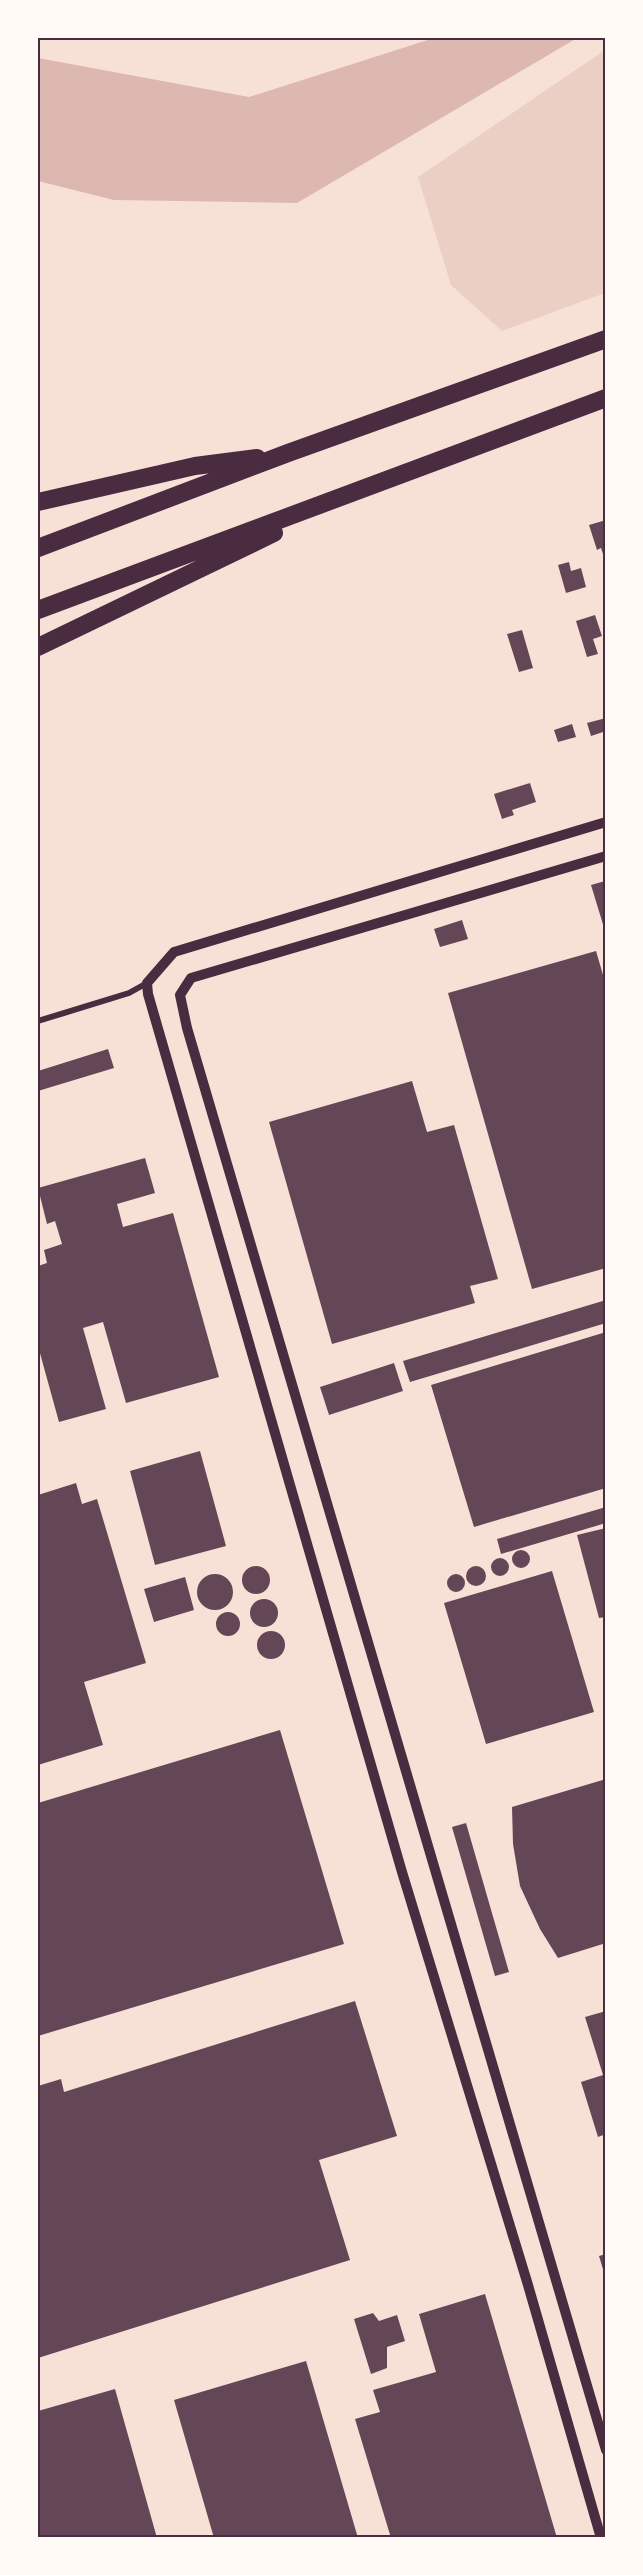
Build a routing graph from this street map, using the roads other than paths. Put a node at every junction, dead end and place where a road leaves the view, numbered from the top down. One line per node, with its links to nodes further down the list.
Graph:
1 (606, 339): 3 (highway)
2 (606, 398): 4 (highway)
3 (288, 453): 5 (highway); 6 (highway)
4 (381, 482): 7 (highway); 8 (highway)
5 (38, 502)
6 (38, 548)
7 (38, 610)
8 (38, 647)
9 (606, 822): 11 (street)
10 (606, 856): 13 (street)
11 (147, 983): 12 (street); 14 (street)
12 (38, 1021)
13 (606, 2450)
14 (601, 2538)

